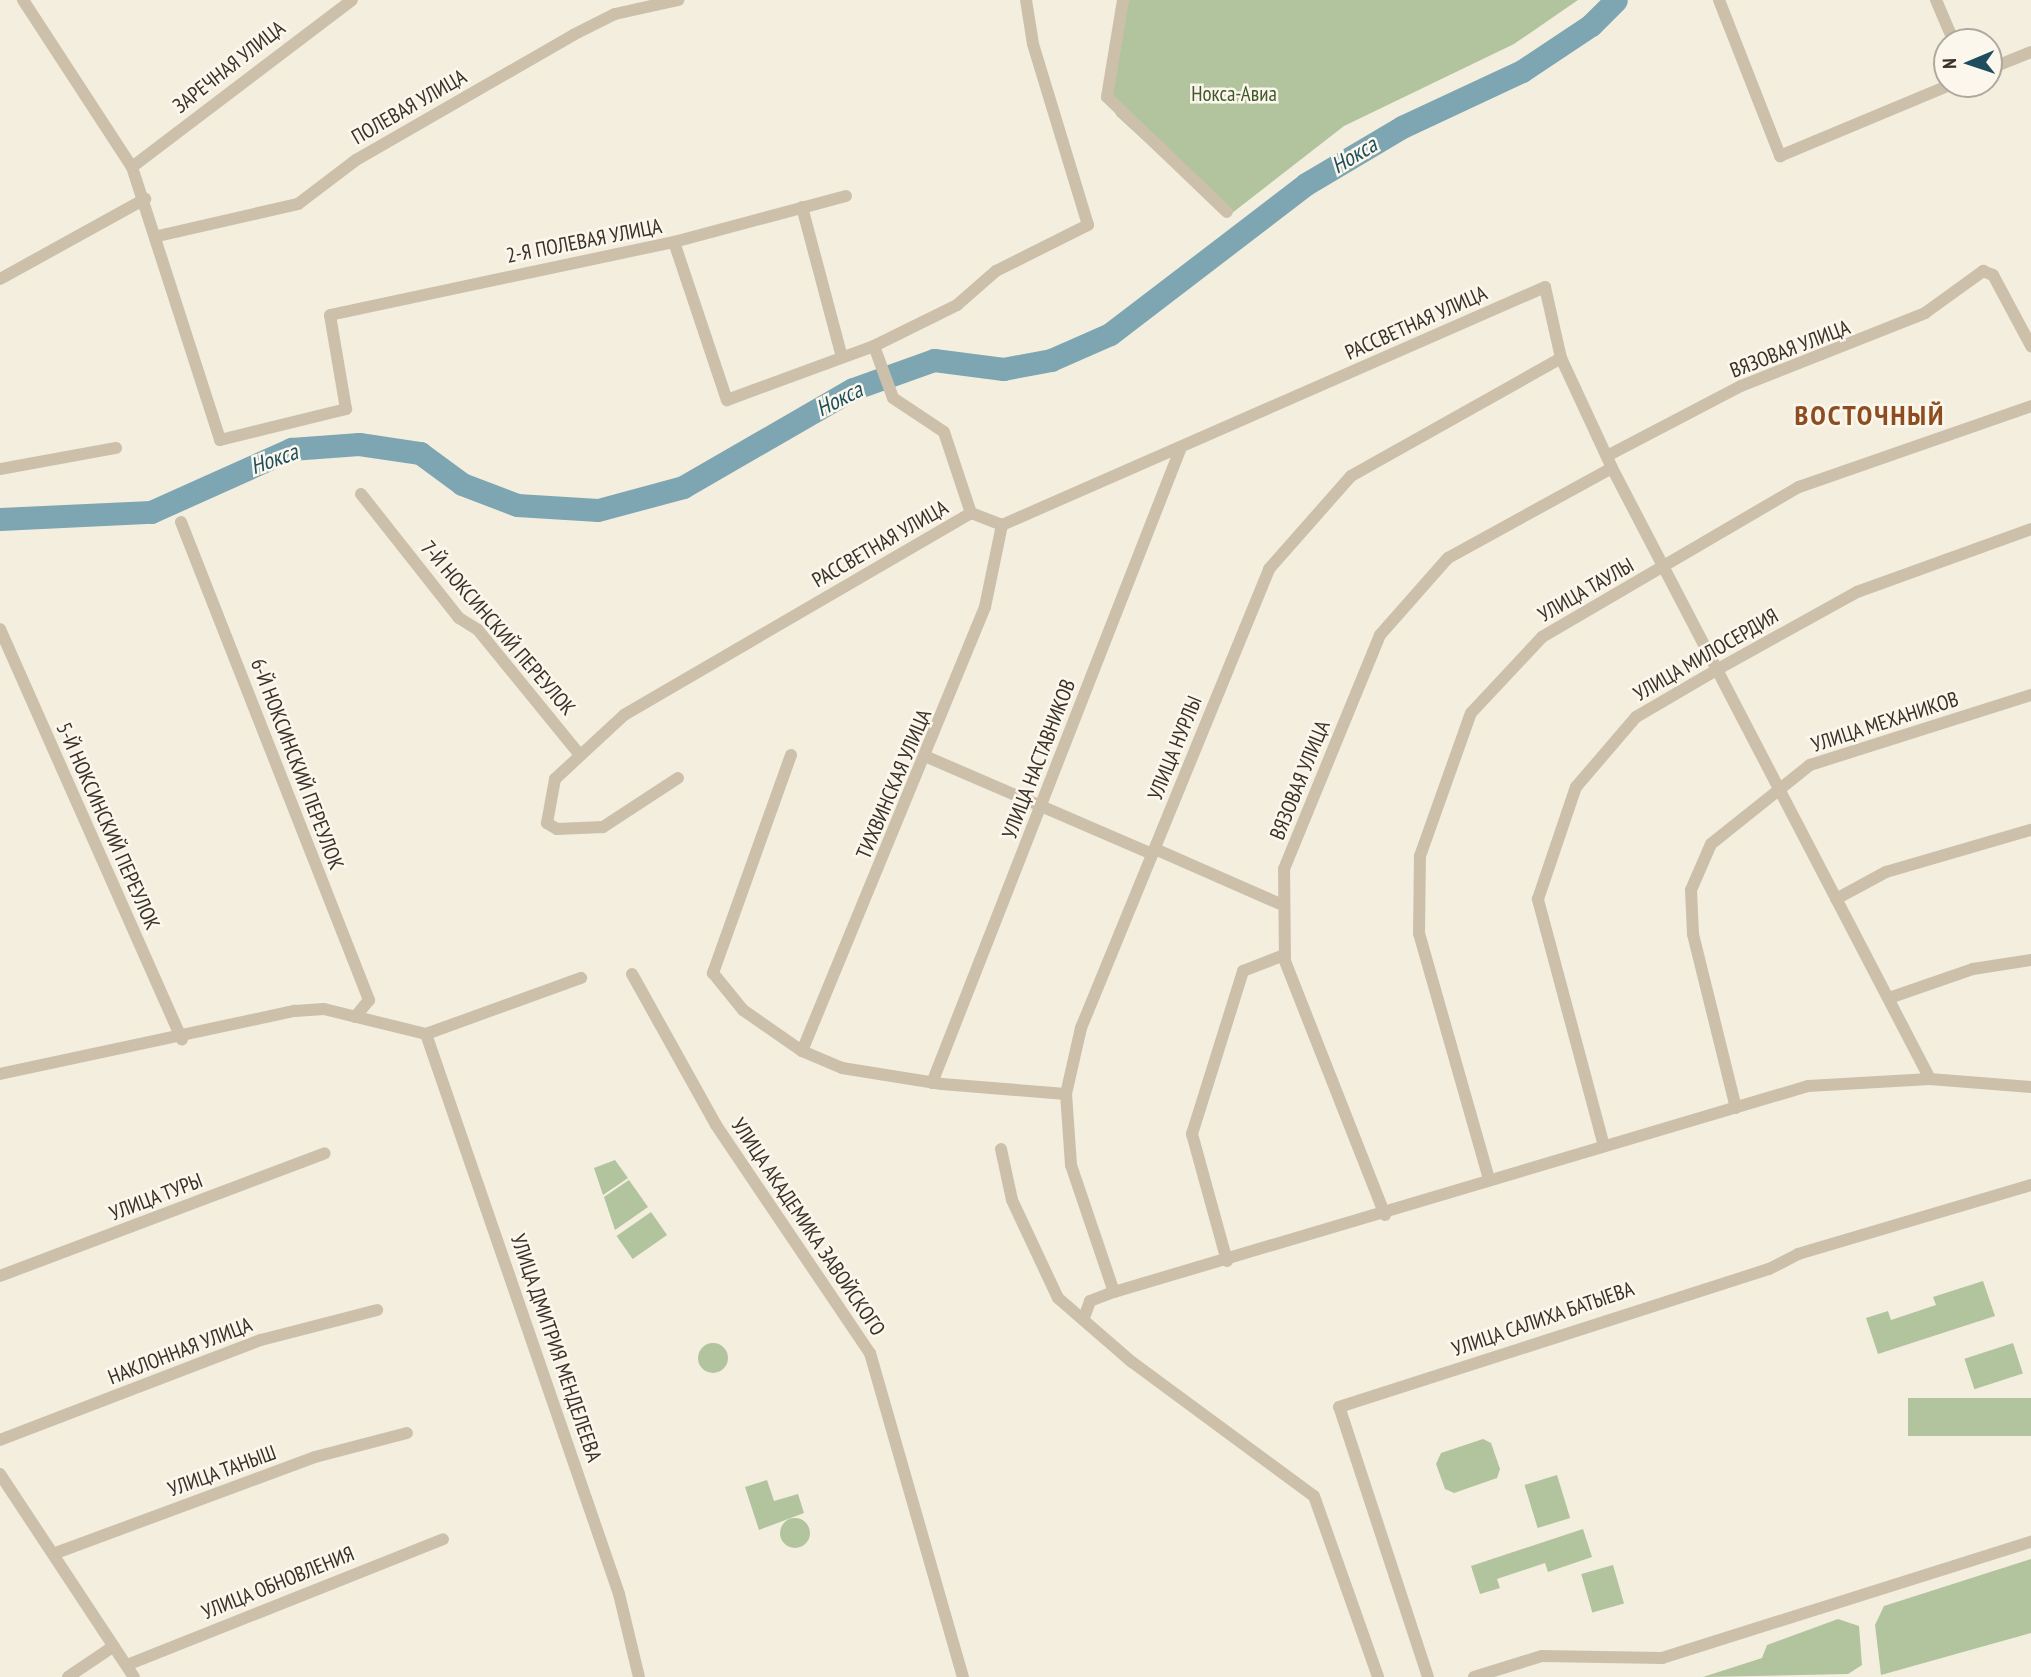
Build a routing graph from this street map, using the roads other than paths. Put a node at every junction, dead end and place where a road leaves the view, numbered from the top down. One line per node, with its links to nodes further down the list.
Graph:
1 (23, 0): 12 (street)
2 (352, 0): 12 (street, ЗАРЕЧНАЯ УЛИЦА)
3 (678, 0): 17 (street, ПОЛЕВАЯ УЛИЦА)
4 (1026, 0): 20 (street, 2-Я ПОЛЕВАЯ УЛИЦА)
5 (1123, 0): 16 (street)
6 (1719, 0): 11 (street)
7 (1936, 0): 8 (street)
8 (1948, 28)
9 (2031, 52): 10 (street)
10 (2003, 63)
11 (1933, 92)
12 (132, 167): 14 (street)
13 (846, 196): 15 (street)
14 (145, 199): 17 (street); 19 (street)
15 (802, 207): 18 (street); 22 (street)
16 (1227, 212)
17 (158, 236): 18 (street, 2-Я ПОЛЕВАЯ УЛИЦА)
18 (674, 242): 22 (street, 2-Я ПОЛЕВАЯ УЛИЦА)
19 (0, 279)
20 (874, 346): 22 (street, 2-Я ПОЛЕВАЯ УЛИЦА); 30 (street)
21 (2031, 346): 27 (street, ВЯЗОВАЯ УЛИЦА)
22 (842, 357)
23 (1561, 358): 26 (street, РАССВЕТНАЯ УЛИЦА); 27 (street); 45 (street, УЛИЦА НУРЛЫ)
24 (2031, 406): 34 (street, УЛИЦА ТАУЛЫ)
25 (116, 448): 28 (street)
26 (1180, 450): 32 (street, РАССВЕТНАЯ УЛИЦА); 43 (street, УЛИЦА НАСТАВНИКОВ)
27 (1609, 462): 34 (street); 47 (street, ВЯЗОВАЯ УЛИЦА)
28 (0, 469)
29 (361, 494): 38 (street, 7-Й НОКСИНСКИЙ ПЕРЕУЛОК)
30 (971, 513): 32 (street, РАССВЕТНАЯ УЛИЦА); 38 (street, РАССВЕТНАЯ УЛИЦА)
31 (181, 522): 53 (street, 6-Й НОКСИНСКИЙ ПЕРЕУЛОК)
32 (1002, 525): 40 (street, ТИХВИНСКАЯ УЛИЦА)
33 (2031, 529): 36 (street, УЛИЦА МИЛОСЕРДИЯ)
34 (1663, 568): 36 (street); 66 (street, УЛИЦА ТАУЛЫ)
35 (0, 629): 55 (street, 5-Й НОКСИНСКИЙ ПЕРЕУЛОК)
36 (1718, 669): 42 (street); 63 (street, УЛИЦА МИЛОСЕРДИЯ)
37 (2031, 695): 42 (street, УЛИЦА МЕХАНИКОВ)
38 (579, 754): 41 (street, РАССВЕТНАЯ УЛИЦА)
39 (791, 755): 56 (street)
40 (927, 757): 43 (street); 56 (street, ТИХВИНСКАЯ УЛИЦА)
41 (678, 778)
42 (1782, 792): 46 (street); 62 (street, УЛИЦА МЕХАНИКОВ)
43 (1041, 808): 45 (street); 59 (street, УЛИЦА НАСТАВНИКОВ)
44 (2031, 830): 46 (street)
45 (1153, 851): 47 (street); 61 (street, УЛИЦА НУРЛЫ)
46 (1836, 899): 52 (street)
47 (1280, 904): 48 (street, ВЯЗОВАЯ УЛИЦА)
48 (1284, 955): 68 (street, ВЯЗОВАЯ УЛИЦА); 69 (street)
49 (2031, 960): 52 (street)
50 (632, 974): 85 (street, УЛИЦА АКАДЕМИКА ЗАВОЙСКОГО)
51 (580, 978): 54 (street)
52 (1892, 997): 58 (street)
53 (355, 1017): 54 (street); 55 (street)
54 (426, 1034): 84 (street, УЛИЦА ДМИТРИЯ МЕНДЕЛЕЕВА)
55 (182, 1039): 57 (street)
56 (802, 1051): 59 (street)
57 (0, 1074)
58 (1930, 1079): 60 (street); 62 (street)
59 (932, 1083): 61 (street)
60 (2031, 1087)
61 (1066, 1094): 71 (street, УЛИЦА НУРЛЫ)
62 (1736, 1108): 63 (street)
63 (1604, 1146): 66 (street)
64 (1001, 1149): 73 (street)
65 (325, 1153): 70 (street, УЛИЦА ТУРЫ)
66 (1489, 1180): 68 (street)
67 (2031, 1185): 87 (street, УЛИЦА САЛИХА БАТЫЕВА)
68 (1385, 1215): 69 (street)
69 (1227, 1261): 71 (street)
70 (0, 1276)
71 (1114, 1292): 73 (street)
72 (377, 1310): 75 (street, НАКЛОННАЯ УЛИЦА)
73 (1085, 1315): 86 (street)
74 (407, 1433): 79 (street, УЛИЦА ТАНЫШ)
75 (0, 1440)
76 (0, 1474): 79 (street)
77 (443, 1539): 81 (street, УЛИЦА ОБНОВЛЕНИЯ)
78 (2031, 1542): 88 (street)
79 (53, 1554): 80 (street)
80 (114, 1646): 81 (street); 82 (street)
81 (127, 1665): 83 (street)
82 (68, 1677)
83 (134, 1677)
84 (639, 1677)
85 (963, 1677)
86 (1378, 1677)
87 (1428, 1677)
88 (1474, 1677)

